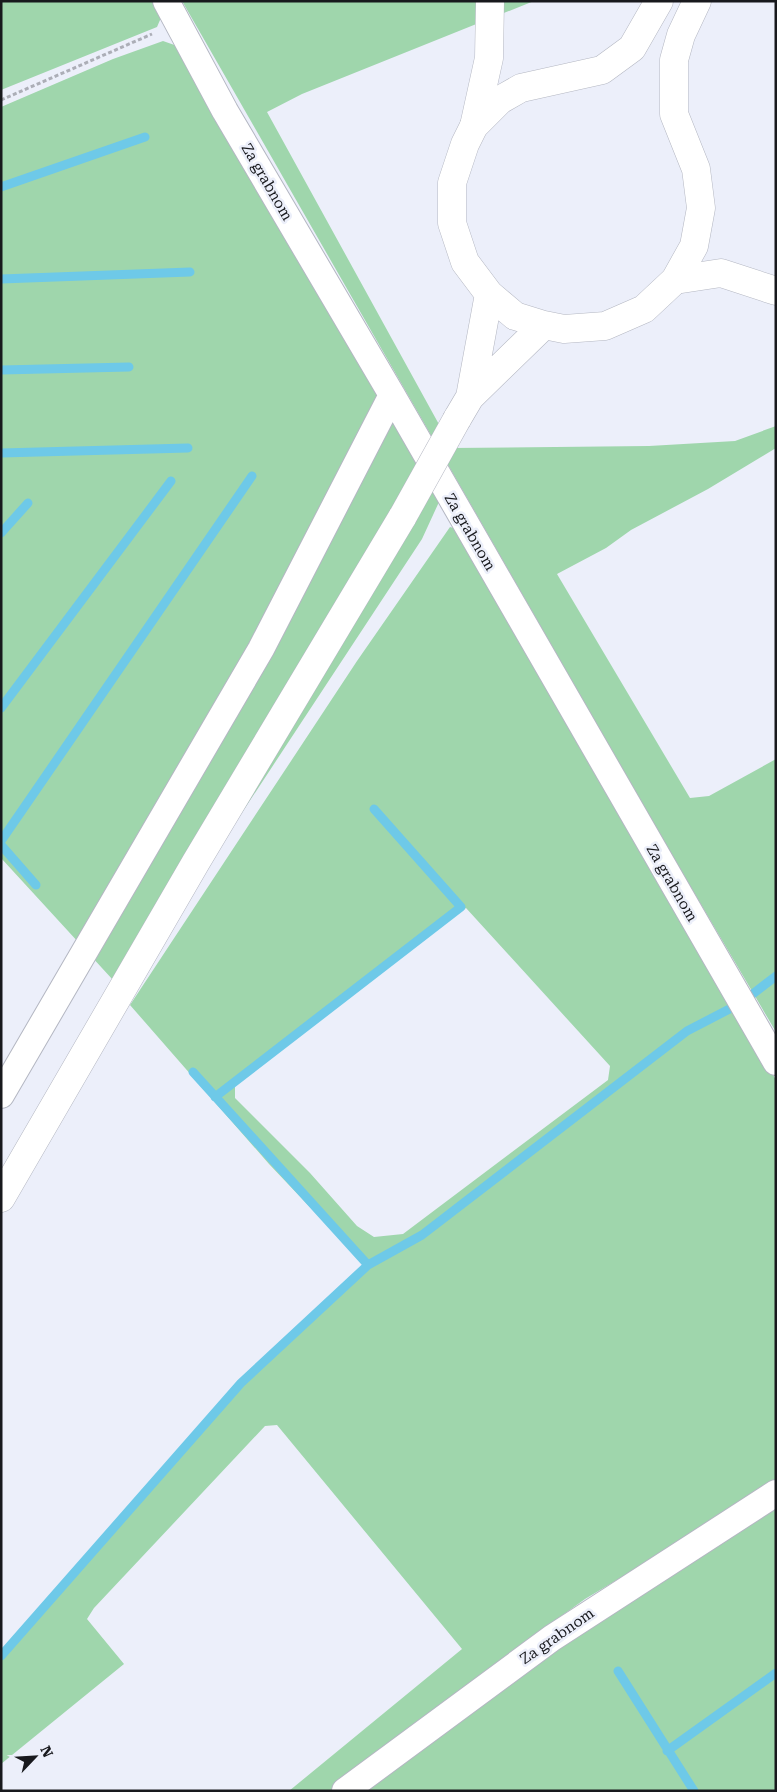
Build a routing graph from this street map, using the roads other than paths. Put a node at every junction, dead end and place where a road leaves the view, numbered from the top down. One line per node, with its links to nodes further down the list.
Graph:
1 (490, 1): 7 (main road)
2 (498, 1): 6 (main road)
3 (697, 1): 8 (main road)
4 (657, 4): 6 (main road)
5 (172, 12): 12 (street, Za grabnom)
6 (500, 100): 7 (main road)
7 (474, 126): 10 (main road)
8 (675, 280): 9 (main road); 11 (main road)
9 (776, 291)
10 (489, 294): 11 (main road); 13 (main road)
11 (544, 325): 13 (main road)
12 (392, 395): 14 (street, Za grabnom); 15 (street)
13 (463, 408): 16 (main road, bridge)
14 (776, 1062)
15 (1, 1094)
16 (1, 1198)
17 (776, 1493): 18 (street, Za grabnom)
18 (345, 1791)

